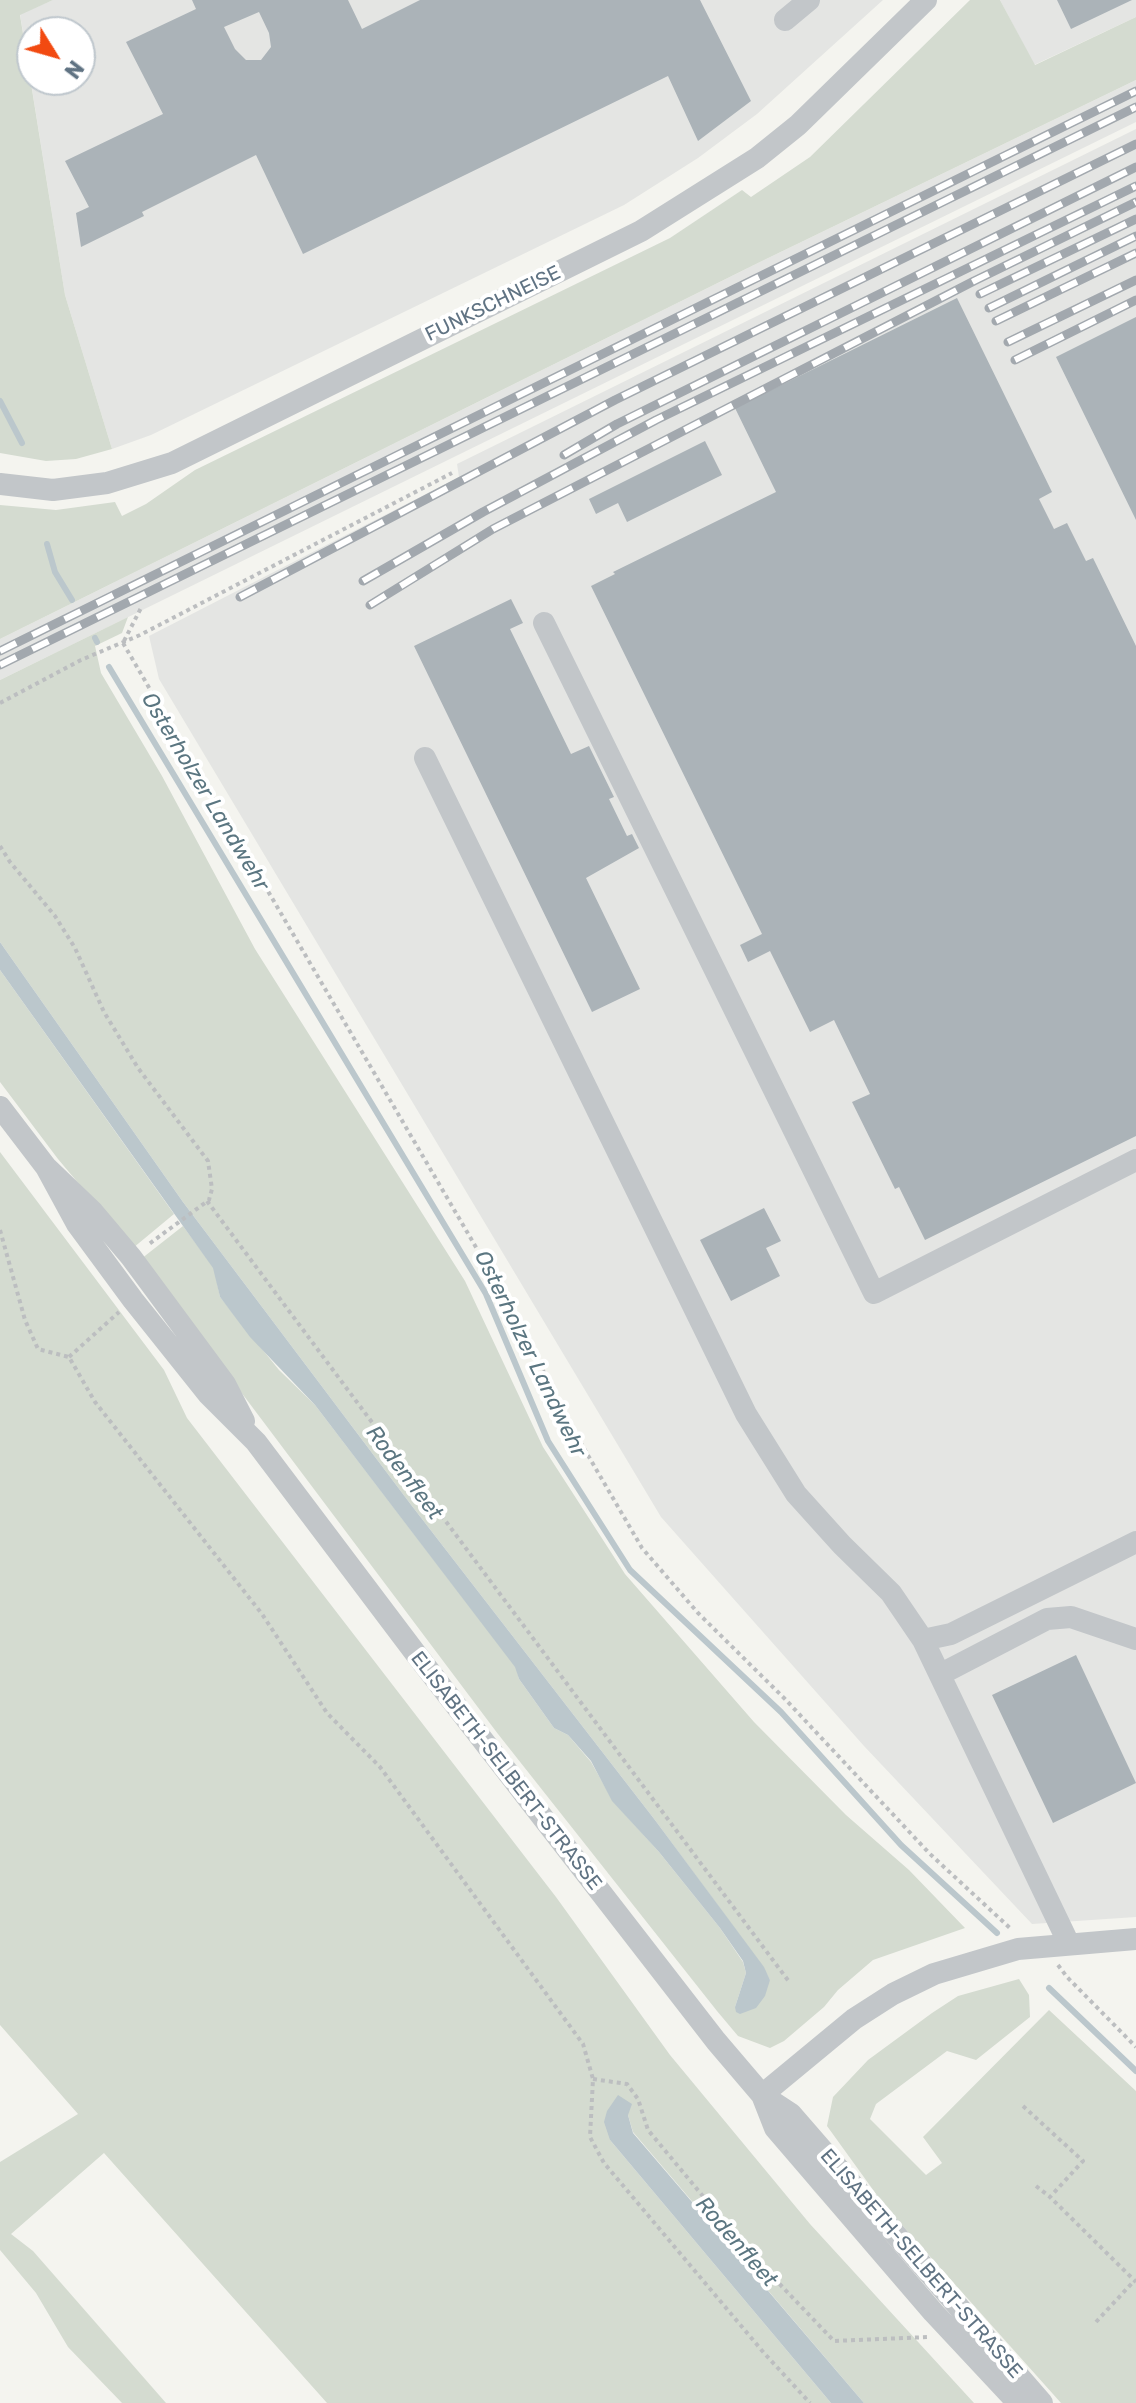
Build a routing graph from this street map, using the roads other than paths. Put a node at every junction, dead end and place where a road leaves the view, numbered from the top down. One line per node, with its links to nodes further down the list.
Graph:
1 (809, 0): 3 (street)
2 (926, 0): 4 (street, FUNKSCHNEISE)
3 (785, 20)
4 (0, 484)
5 (544, 623): 8 (street)
6 (425, 758): 13 (street)
7 (0, 1107): 9 (street, ELISABETH-SELBERT-STRASSE)
8 (1136, 1160)
9 (46, 1167): 10 (street, ELISABETH-SELBERT-STRASSE); 10 (street, ELISABETH-SELBERT-STRASSE)
10 (256, 1442): 17 (street, ELISABETH-SELBERT-STRASSE)
11 (1136, 1542): 13 (street)
12 (1136, 1639): 14 (street)
13 (923, 1640): 14 (street)
14 (941, 1674): 16 (street)
15 (1136, 1939): 16 (street)
16 (1069, 1944): 17 (street)
17 (762, 2095): 18 (street, ELISABETH-SELBERT-STRASSE); 19 (street, ELISABETH-SELBERT-STRASSE)
18 (1018, 2403)
19 (1042, 2403)

